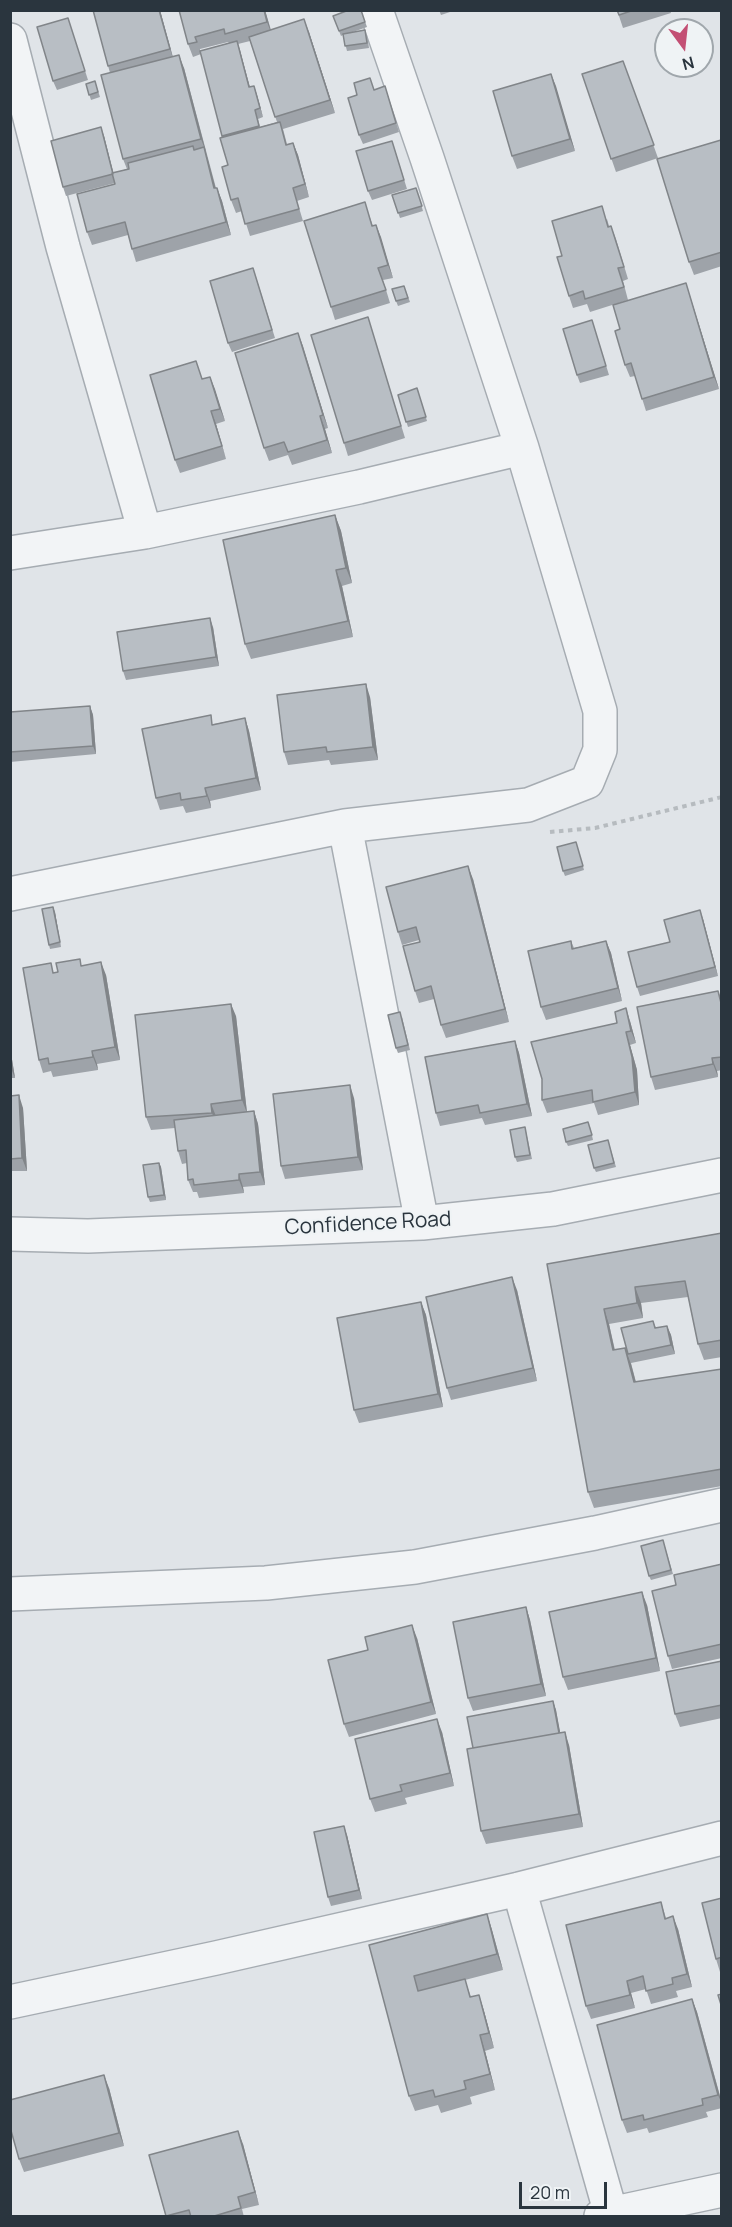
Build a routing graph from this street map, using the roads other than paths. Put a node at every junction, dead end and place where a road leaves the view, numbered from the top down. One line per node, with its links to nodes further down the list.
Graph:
1 (376, 10): 3 (street)
2 (10, 40): 4 (street)
3 (522, 448): 4 (street); 6 (street)
4 (145, 532): 5 (street)
5 (10, 553)
6 (345, 826): 7 (street); 9 (street)
7 (10, 894)
8 (722, 1176): 9 (street, Confidence Road)
9 (422, 1223): 10 (street, Confidence Road)
10 (10, 1234)
11 (722, 1505): 12 (street)
12 (10, 1594)
13 (722, 1838): 14 (street)
14 (519, 1889): 15 (street); 17 (street)
15 (10, 2002)
16 (722, 2190): 17 (street)
17 (606, 2215)

